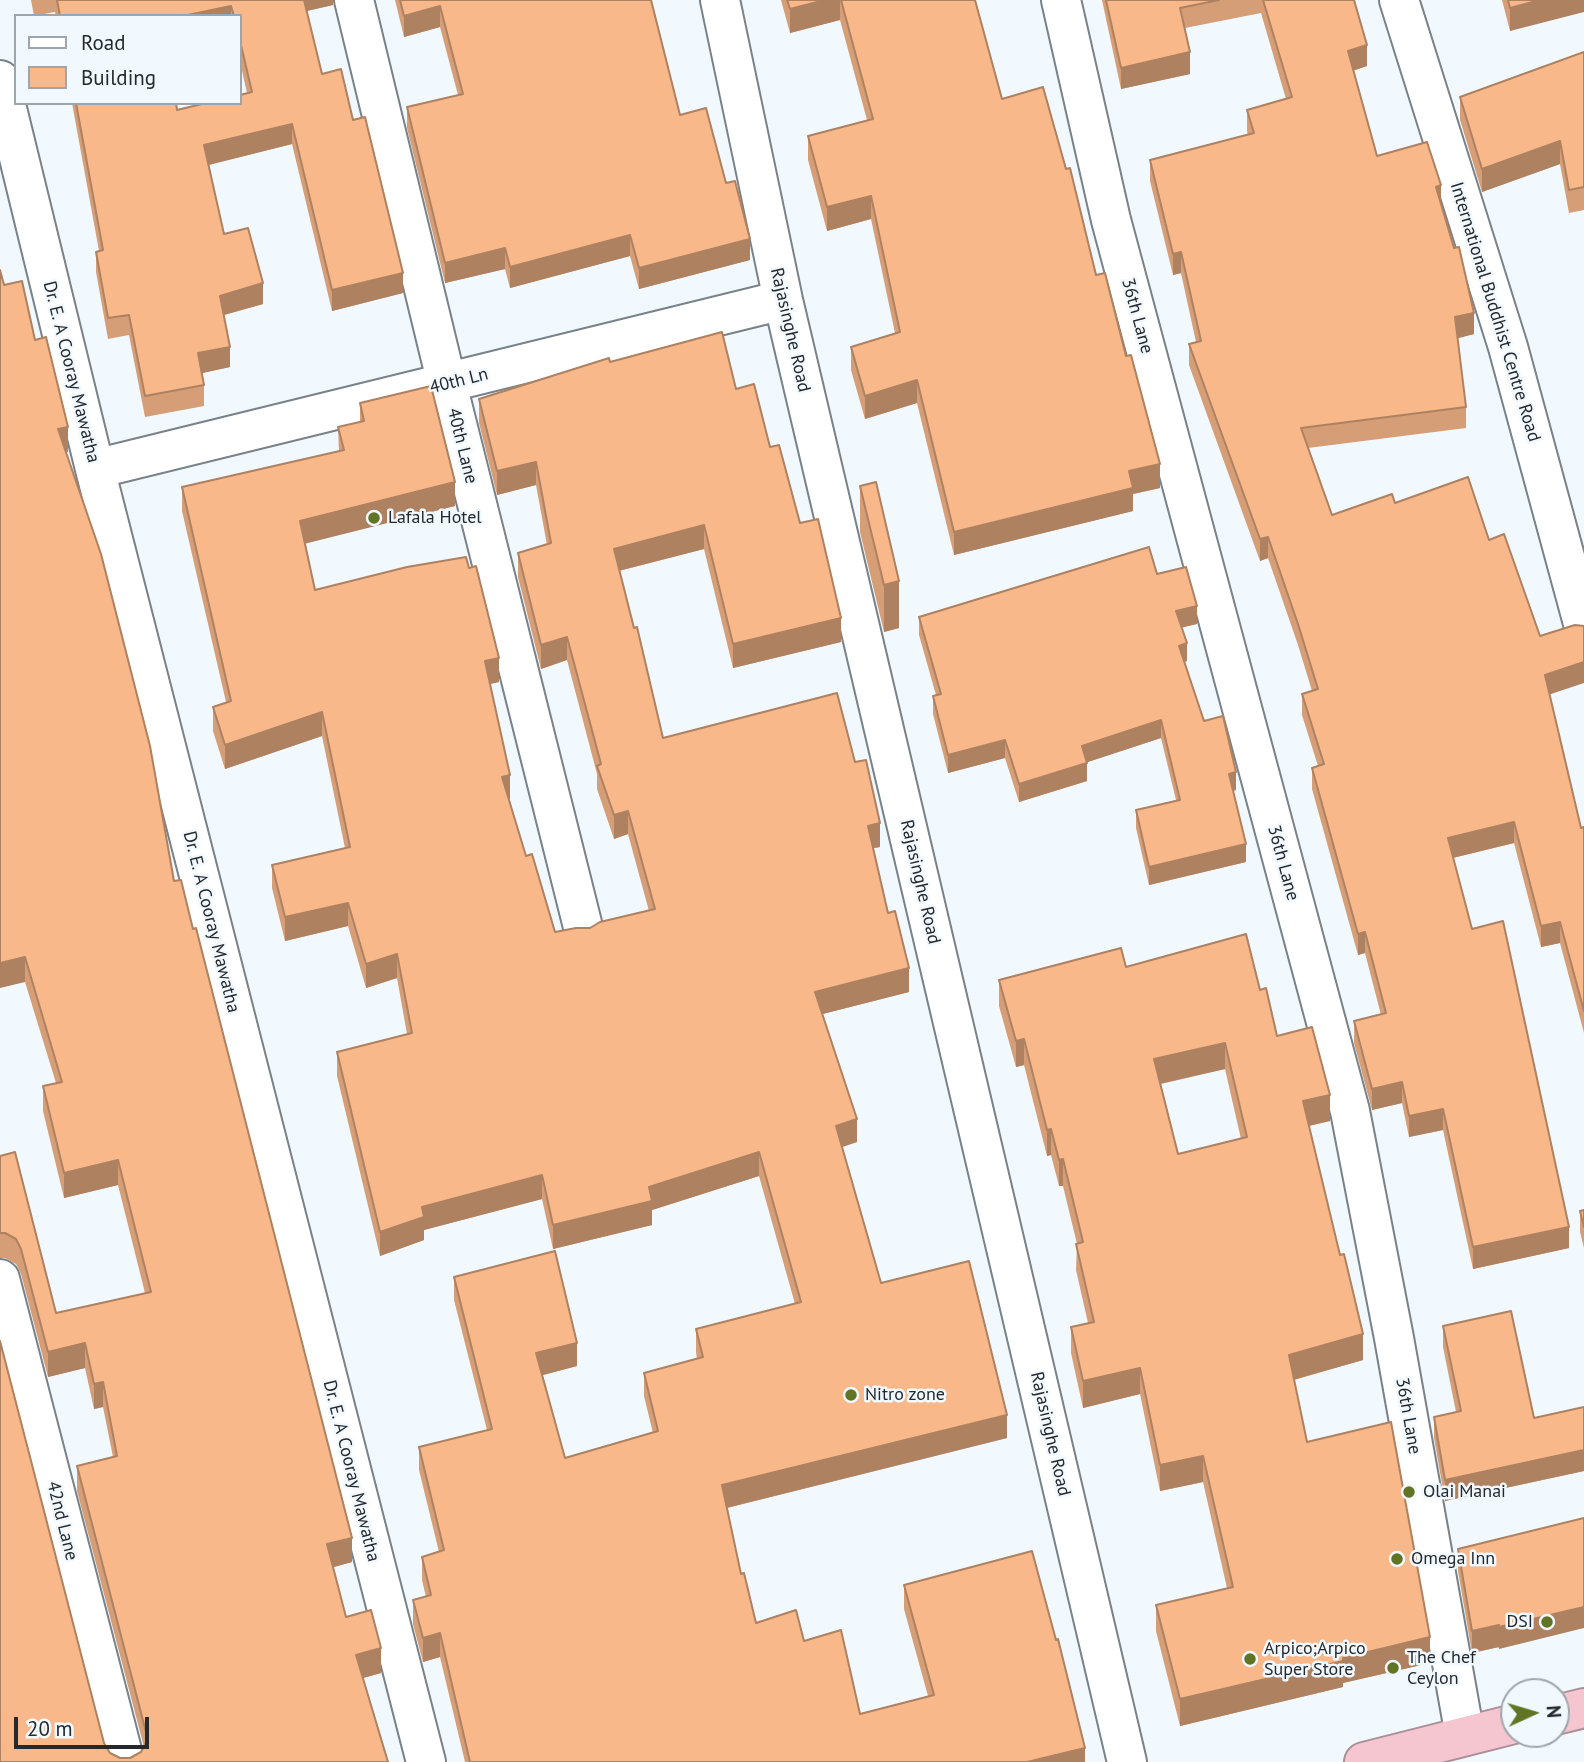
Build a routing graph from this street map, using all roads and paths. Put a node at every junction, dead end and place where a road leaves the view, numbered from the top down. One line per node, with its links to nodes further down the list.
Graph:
1 (355, 0): 7 (street, 40th Lane)
2 (720, 0): 6 (street, Rajasinghe Road)
3 (1061, 0): 13 (street, 36th Lane)
4 (1399, 0): 9 (street, International Buddhist Centre Road)
5 (0, 80): 8 (street, Dr. E. A Cooray Mawatha)
6 (783, 300): 7 (street, 40th Ln); 16 (street, Rajasinghe Road)
7 (447, 384): 8 (street, 40th Ln); 10 (street, 40th Lane)
8 (94, 469): 15 (street, Dr. E. A Cooray Mawatha)
9 (1584, 627)
10 (584, 931)
11 (0, 1279): 14 (street, 42nd Lane)
12 (1500, 1727): 13 (highway)
13 (1465, 1735): 17 (highway)
14 (124, 1762)
15 (426, 1762)
16 (1127, 1762)
17 (1364, 1762)

